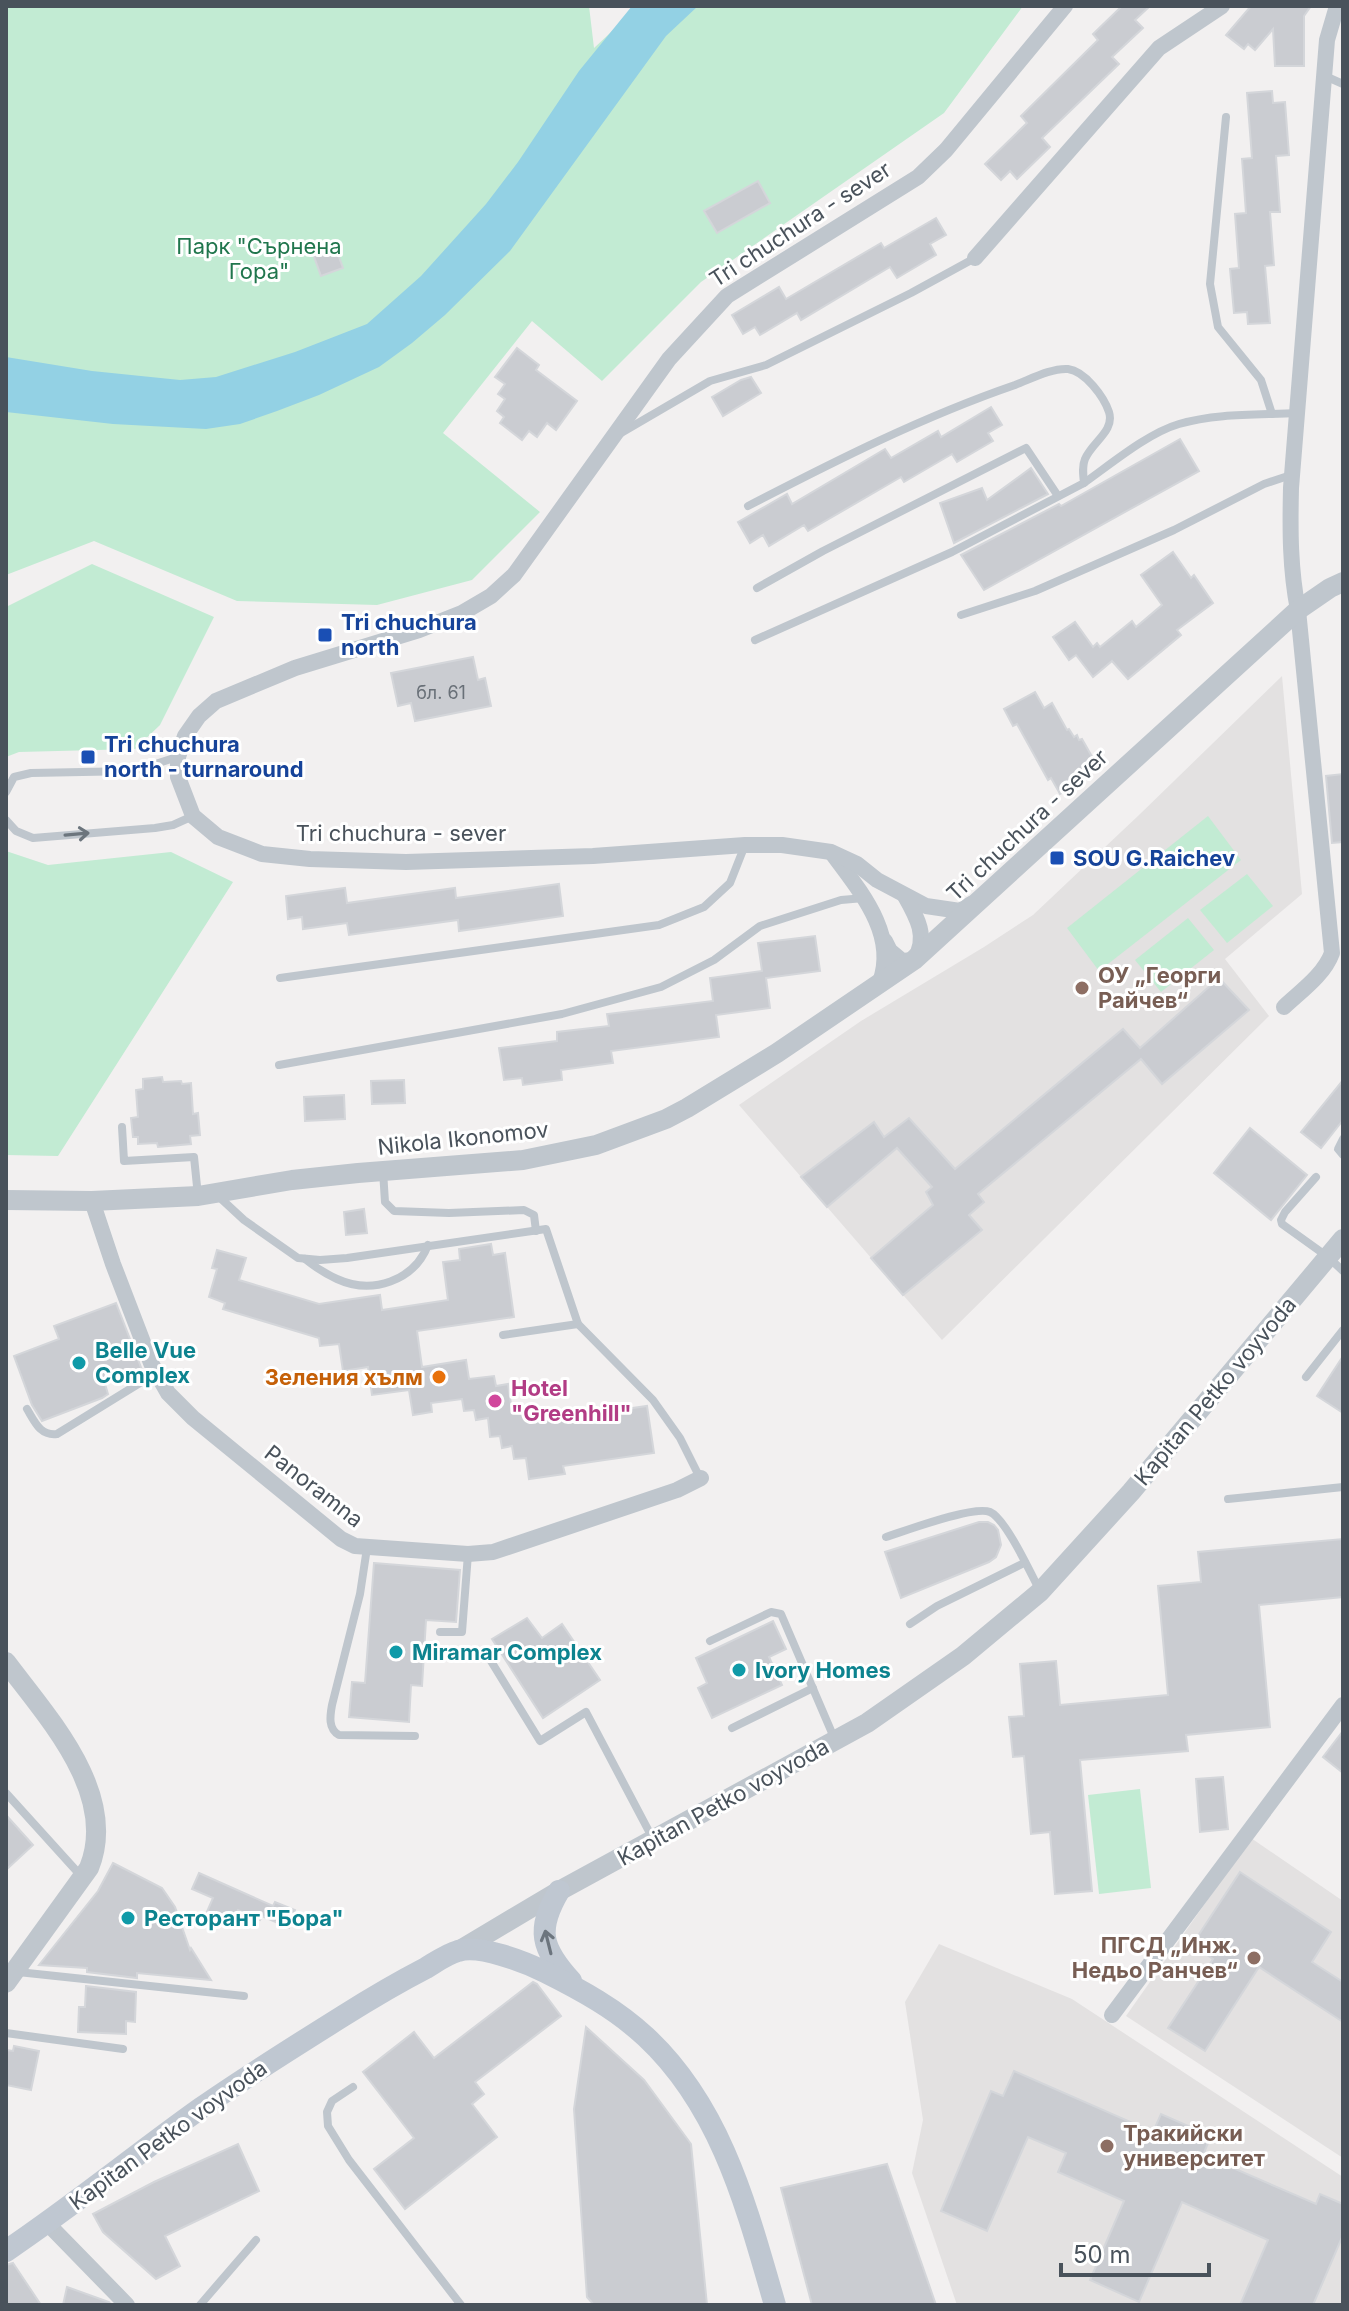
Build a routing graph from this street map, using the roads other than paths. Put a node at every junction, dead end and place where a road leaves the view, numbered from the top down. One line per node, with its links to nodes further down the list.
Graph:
1 (1065, 6): 10 (street, Tri chuchura - sever)
2 (1222, 6): 7 (street)
3 (1337, 6): 4 (street)
4 (1324, 76): 5 (lane); 8 (street)
5 (1343, 84)
6 (1226, 117): 9 (lane)
7 (975, 258): 10 (lane)
8 (1297, 413): 9 (lane); 11 (street)
9 (1272, 414): 12 (lane)
10 (613, 437): 20 (street, Tri chuchura - sever)
11 (1292, 475): 17 (street); 18 (lane)
12 (1084, 483): 13 (lane); 14 (lane)
13 (1058, 496): 16 (lane); 19 (lane)
14 (748, 506)
15 (1343, 582): 17 (street, Tri chuchura - sever)
16 (757, 588)
17 (1298, 610): 27 (street, Tri chuchura - sever); 33 (street)
18 (961, 615)
19 (755, 640)
20 (178, 757): 21 (lane); 22 (street)
21 (6, 792)
22 (193, 816): 23 (lane, one-way to 22); 24 (street, Tri chuchura - sever)
23 (6, 820)
24 (745, 845): 25 (street, Tri chuchura - sever); 31 (lane)
25 (831, 852): 26 (street); 28 (street)
26 (905, 896): 27 (street); 30 (street)
27 (987, 896): 30 (street, Tri chuchura - sever)
28 (865, 898): 29 (street); 34 (lane)
29 (884, 940): 30 (street); 32 (street)
30 (914, 960): 32 (street, Tri chuchura - sever)
31 (280, 978)
32 (880, 982): 38 (street, Nikola Ikonomov)
33 (1284, 1007)
34 (279, 1065)
35 (122, 1127): 40 (lane)
36 (1343, 1139): 37 (lane)
37 (1343, 1155)
38 (383, 1171): 40 (street, Nikola Ikonomov); 43 (lane)
39 (1316, 1177): 47 (lane)
40 (207, 1195): 42 (street, Nikola Ikonomov); 46 (lane)
41 (6, 1200): 42 (street, Nikola Ikonomov)
42 (92, 1201): 51 (street, Panoramna)
43 (536, 1231): 45 (lane); 48 (lane)
44 (1343, 1239): 47 (street, Kapitan Petko voyvoda)
45 (428, 1245): 46 (lane); 46 (lane)
46 (304, 1259)
47 (1336, 1264): 61 (street, Kapitan Petko voyvoda)
48 (578, 1324): 50 (lane); 54 (lane)
49 (1343, 1330): 52 (lane)
50 (503, 1335)
51 (156, 1373): 53 (lane); 58 (street, Panoramna)
52 (1306, 1377)
53 (27, 1409)
54 (701, 1478): 59 (street, Panoramna)
55 (1343, 1487): 56 (lane)
56 (1228, 1499)
57 (886, 1537): 60 (lane)
58 (367, 1548): 59 (street, Panoramna); 70 (lane)
59 (468, 1554): 63 (lane)
60 (1024, 1563): 61 (lane); 62 (lane)
61 (1040, 1592): 71 (street, Kapitan Petko voyvoda)
62 (910, 1624)
63 (440, 1632)
64 (710, 1641): 67 (lane)
65 (486, 1653): 73 (lane)
66 (6, 1662): 74 (street)
67 (813, 1688): 69 (lane); 71 (lane)
68 (1343, 1705): 80 (street)
69 (732, 1728)
70 (415, 1736)
71 (836, 1740): 73 (street, Kapitan Petko voyvoda)
72 (6, 1793): 74 (lane)
73 (654, 1839): 75 (street, Kapitan Petko voyvoda)
74 (83, 1877): 77 (street)
75 (559, 1891): 76 (street, Kapitan Petko voyvoda); 78 (main road, one-way to 75)
76 (460, 1950): 78 (main road); 84 (main road, Kapitan Petko voyvoda)
77 (9, 1976): 79 (lane)
78 (577, 1988): 90 (main road)
79 (244, 1996)
80 (1112, 2015)
81 (6, 2033): 82 (lane)
82 (123, 2049)
83 (353, 2087): 89 (lane)
84 (47, 2223): 86 (main road, Kapitan Petko voyvoda); 87 (street)
85 (256, 2240): 88 (lane)
86 (6, 2251)
87 (127, 2305)
88 (200, 2305)
89 (461, 2305)
90 (775, 2305)

